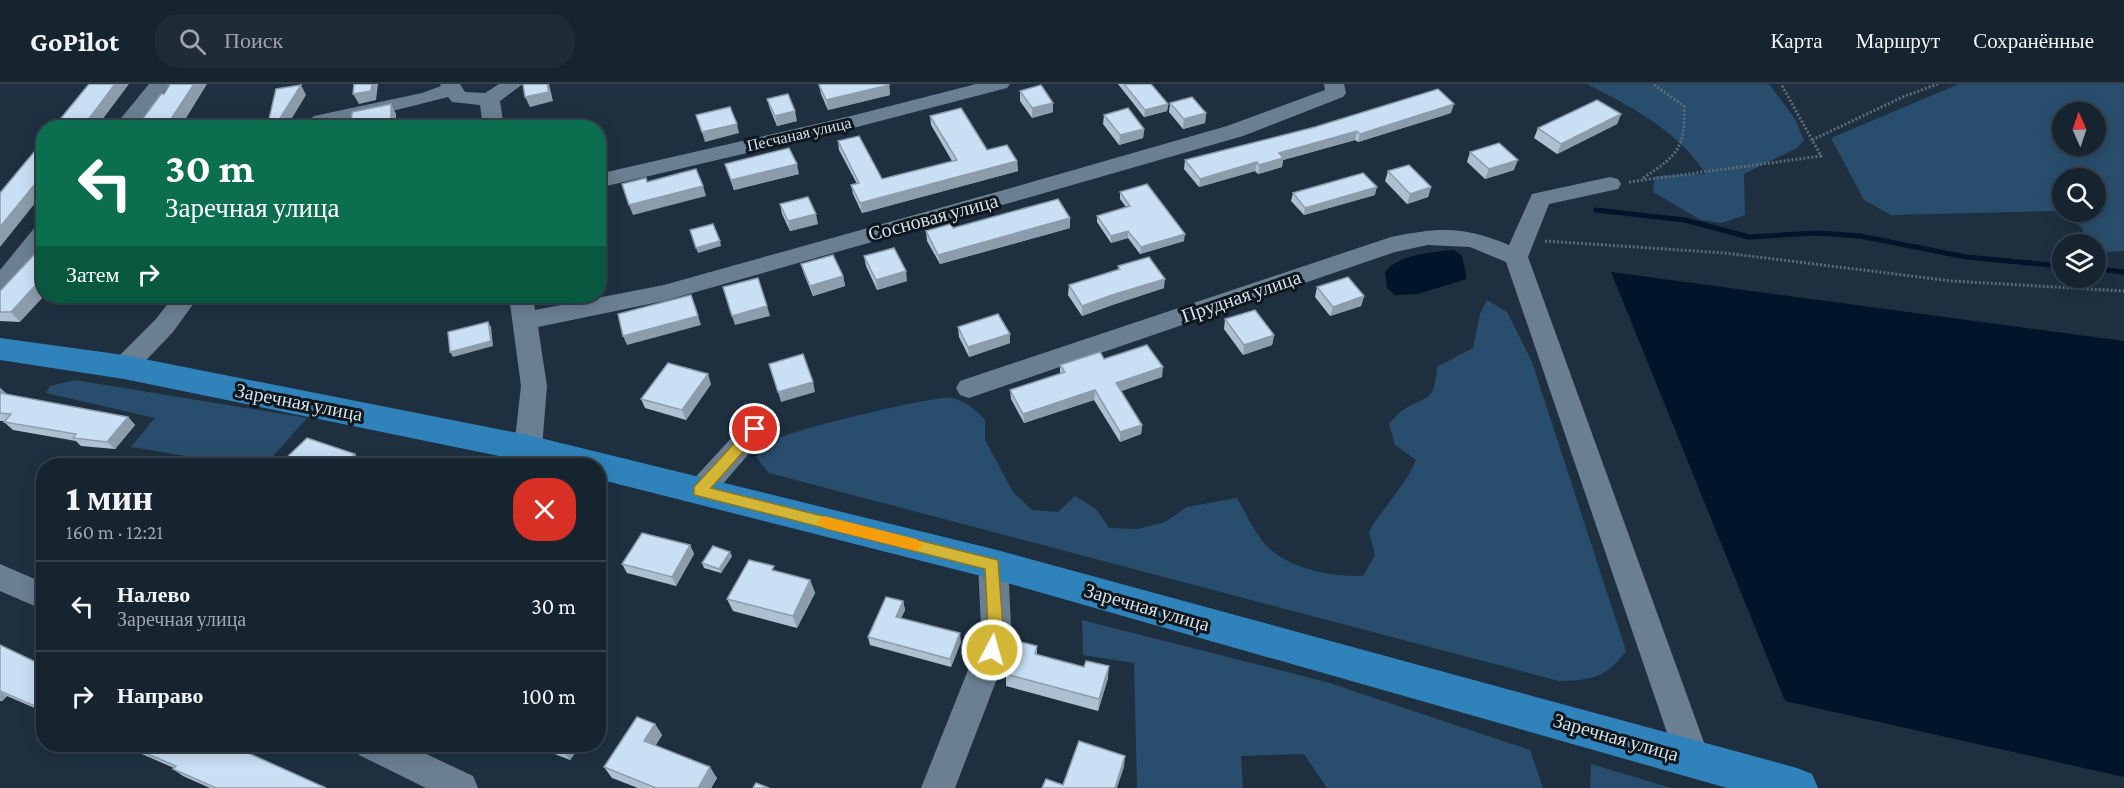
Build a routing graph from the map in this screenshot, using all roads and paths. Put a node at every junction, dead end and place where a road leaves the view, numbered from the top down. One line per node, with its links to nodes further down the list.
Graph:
1 (159, 84): 10 (street)
2 (513, 84): 9 (street)
3 (1000, 84): 14 (street, Песчаная улица)
4 (1653, 84): 15 (path)
5 (1781, 84): 13 (path)
6 (1938, 84): 13 (path)
7 (451, 87): 9 (street); 11 (street)
8 (1335, 88): 23 (street, Сосновая улица)
9 (489, 99): 12 (street)
10 (130, 120)
11 (326, 120)
12 (493, 120)
13 (1812, 140): 15 (path)
14 (606, 179)
15 (1640, 180): 16 (path)
16 (1610, 184): 18 (street)
17 (36, 241): 19 (street)
18 (1519, 248): 20 (path); 26 (street, Прудная улица); 36 (street)
19 (0, 287)
20 (2124, 291)
21 (182, 303): 25 (street)
22 (522, 303): 23 (street)
23 (524, 321): 28 (street)
24 (0, 349): 25 (main road, Заречная улица)
25 (124, 367): 28 (main road, Заречная улица)
26 (969, 388)
27 (755, 429): 31 (street)
28 (528, 448): 29 (main road, Заречная улица)
29 (569, 458)
30 (606, 467): 31 (main road, Заречная улица)
31 (699, 491): 32 (main road, Заречная улица)
32 (993, 564): 36 (main road, Заречная улица); 38 (street)
33 (0, 577): 34 (street)
34 (36, 593)
35 (387, 752): 37 (street)
36 (1693, 759): 39 (main road, Заречная улица)
37 (461, 788)
38 (938, 788)
39 (1797, 788)

